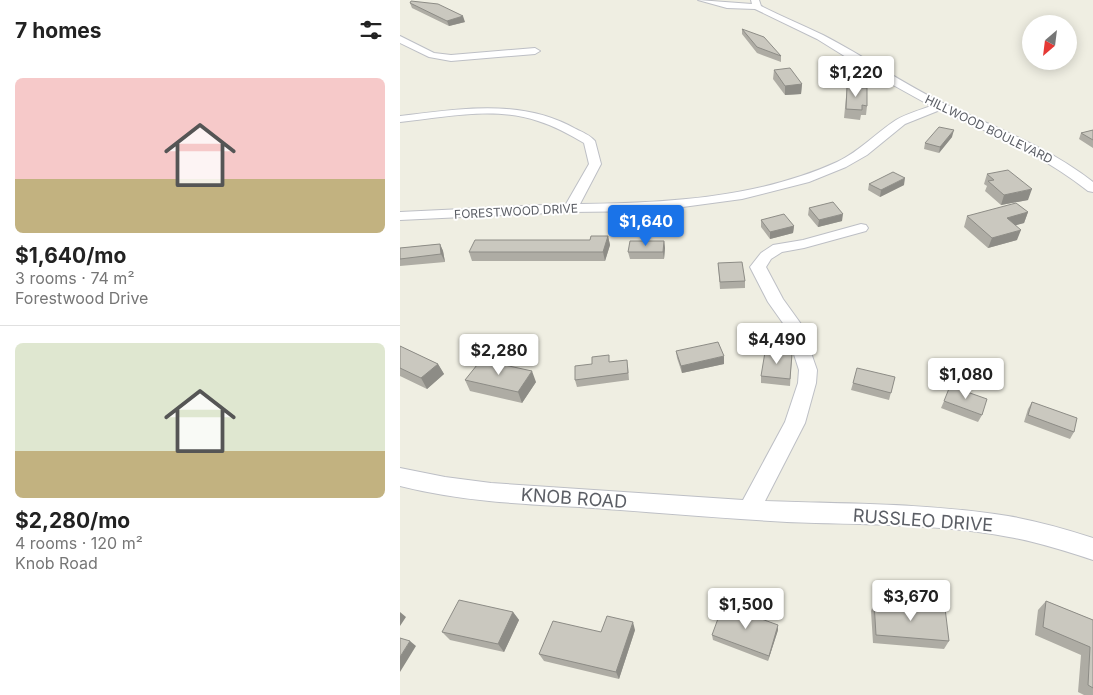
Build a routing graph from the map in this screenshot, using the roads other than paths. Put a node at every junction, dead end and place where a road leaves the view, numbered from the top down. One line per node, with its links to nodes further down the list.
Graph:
1 (702, 0): 2 (street)
2 (756, 3): 5 (street, HILLWOOD BOULEVARD)
3 (400, 39): 4 (street)
4 (535, 51)
5 (940, 106): 7 (street, HILLWOOD BOULEVARD); 8 (street, FORESTWOOD DRIVE)
6 (400, 118): 8 (street)
7 (1093, 188)
8 (571, 208): 9 (street, FORESTWOOD DRIVE)
9 (400, 216)
10 (861, 228): 12 (street)
11 (400, 477): 12 (street, KNOB ROAD)
12 (749, 510): 13 (street, RUSSLEO DRIVE)
13 (1093, 549)

